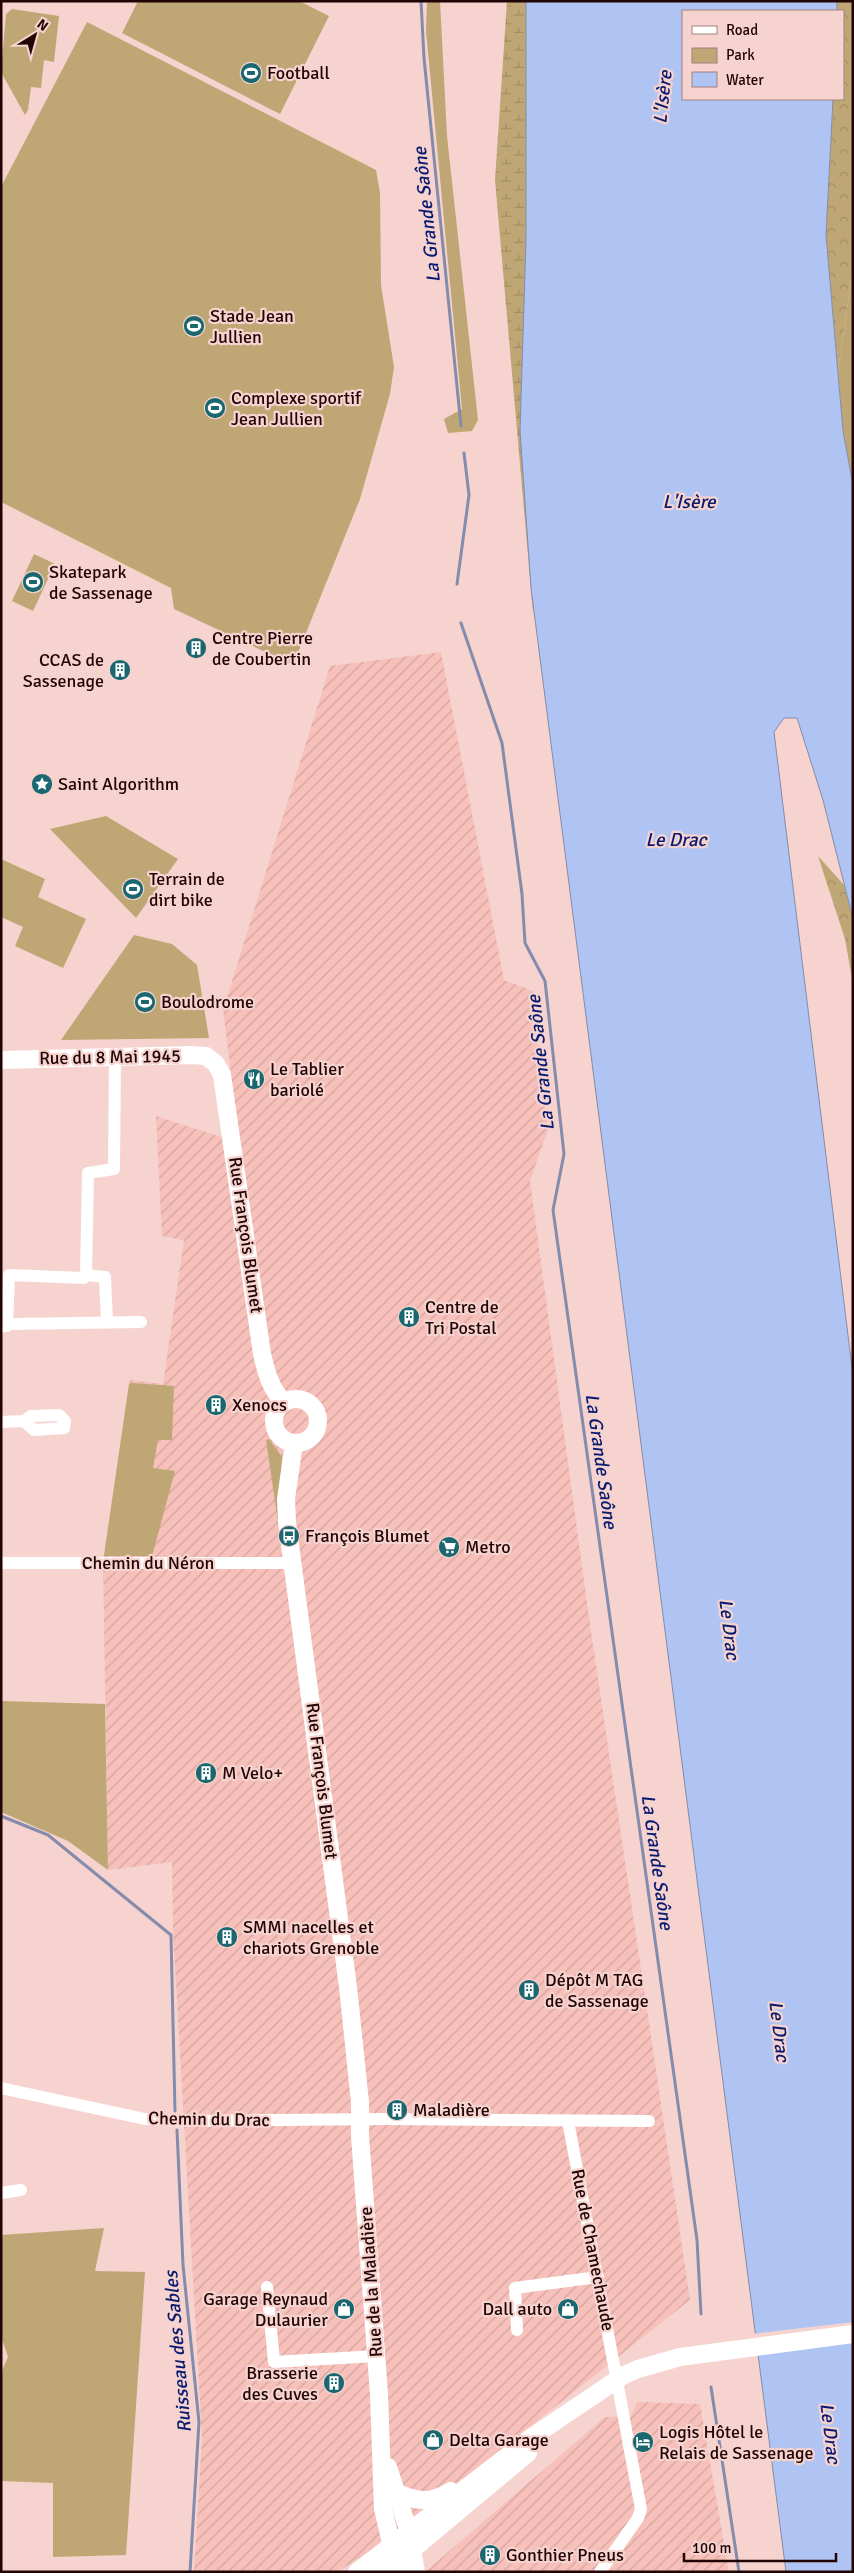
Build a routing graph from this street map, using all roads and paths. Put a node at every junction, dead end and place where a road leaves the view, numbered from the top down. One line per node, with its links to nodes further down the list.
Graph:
1 (115, 1057): 2 (street, Rue du 8 Mai 1945); 3 (street, Rue du 8 Mai 1945); 4 (street)
2 (1, 1060)
3 (216, 1064): 8 (street, Rue François Blumet)
4 (86, 1275): 5 (street); 7 (street)
5 (107, 1322): 6 (street); 7 (street)
6 (140, 1322)
7 (4, 1327)
8 (285, 1402): 11 (street); 11 (street)
9 (24, 1421): 10 (street)
10 (1, 1422)
11 (294, 1443): 13 (street, Rue François Blumet)
12 (1, 1563): 13 (street, Chemin du Néron)
13 (294, 1563): 15 (street, Rue François Blumet)
14 (1, 2088): 15 (street, Chemin du Drac)
15 (361, 2119): 16 (street); 24 (street, Rue de la Maladière)
16 (568, 2121): 17 (street); 20 (street, Rue de Chamechaude)
17 (649, 2121)
18 (21, 2190): 19 (street)
19 (1, 2193)
20 (598, 2277): 22 (street); 32 (street, Rue de Chamechaude)
21 (266, 2287): 24 (street)
22 (517, 2330)
23 (853, 2334): 25 (street)
24 (376, 2356): 27 (street, Rue de la Maladière)
25 (579, 2407): 26 (street); 28 (street)
26 (488, 2470): 27 (street); 28 (street)
27 (390, 2491): 28 (street, Rue de la Maladière); 29 (street, Rue de la Maladière)
28 (411, 2541): 29 (street); 31 (street, Rue de la Maladière)
29 (391, 2563): 30 (street)
30 (357, 2572)
31 (416, 2572)
32 (600, 2572)

